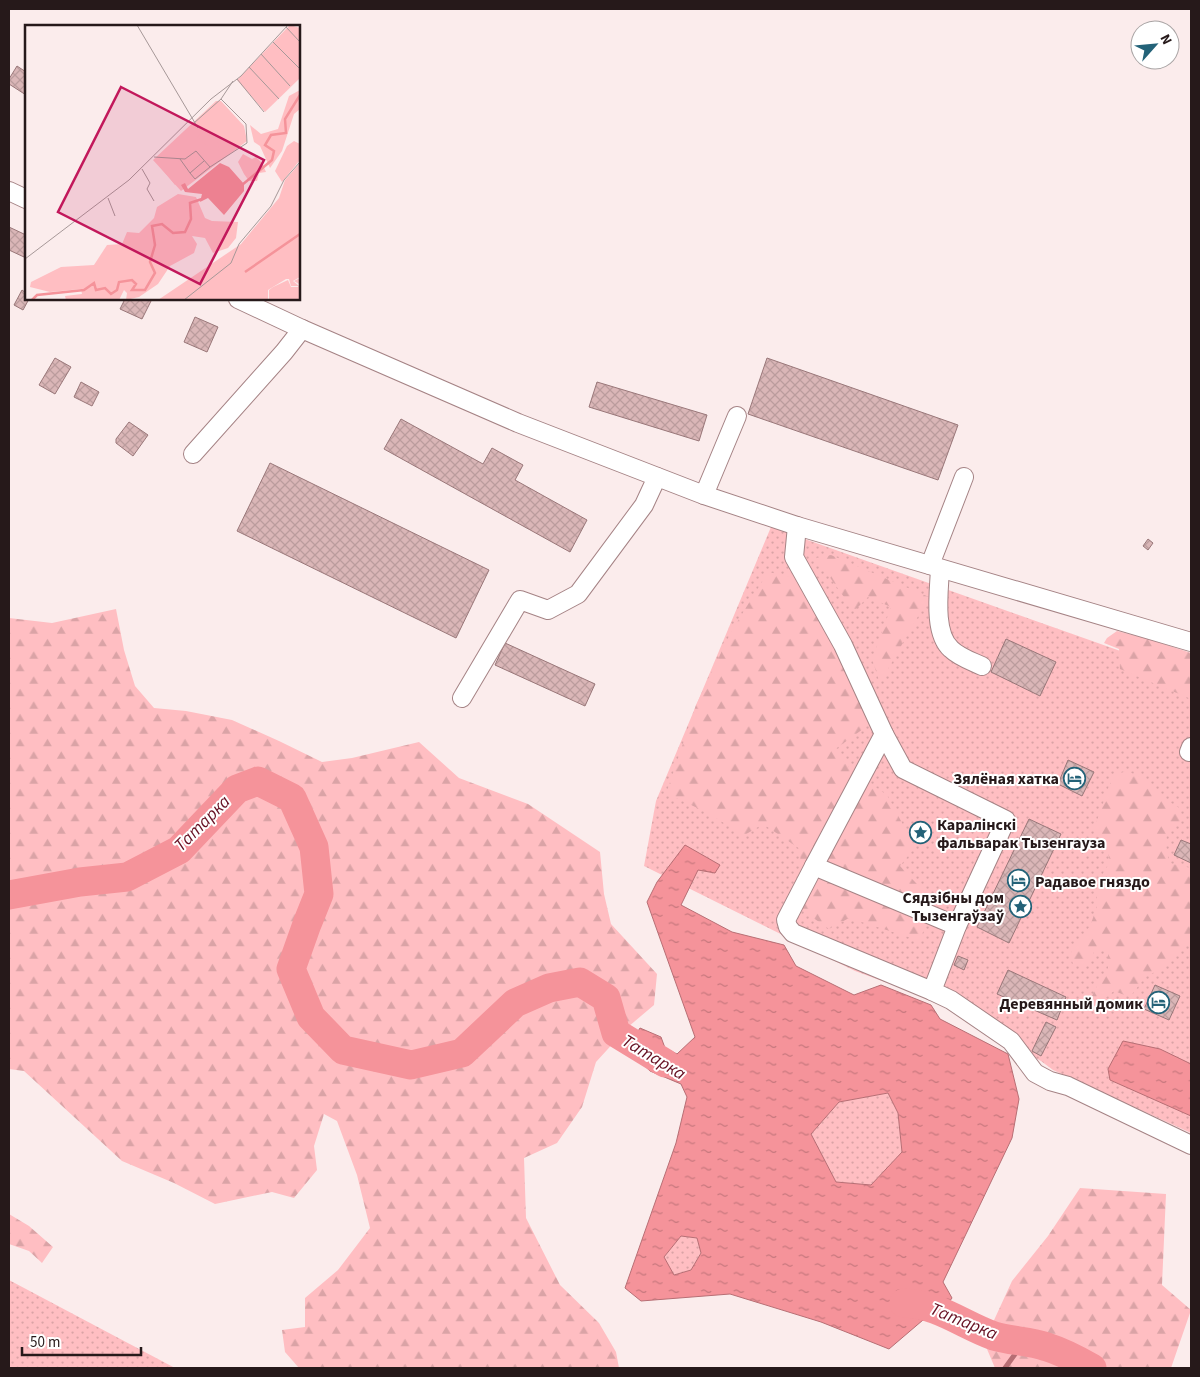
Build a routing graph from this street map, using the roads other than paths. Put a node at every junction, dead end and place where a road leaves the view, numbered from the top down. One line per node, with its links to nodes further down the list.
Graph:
1 (9, 190): 2 (street)
2 (25, 198)
3 (240, 300): 4 (street)
4 (302, 329): 6 (street); 7 (street)
5 (737, 416): 9 (street)
6 (193, 454)
7 (657, 477): 9 (street); 14 (street)
8 (964, 477): 11 (street)
9 (704, 495): 10 (street)
10 (797, 526): 11 (street); 15 (street)
11 (935, 567): 12 (street); 13 (street)
12 (1191, 642)
13 (982, 666)
14 (462, 698)
15 (884, 734): 16 (street); 17 (street)
16 (814, 866): 17 (street); 18 (street)
17 (957, 926): 18 (street)
18 (932, 992): 19 (street)
19 (1191, 1145)

